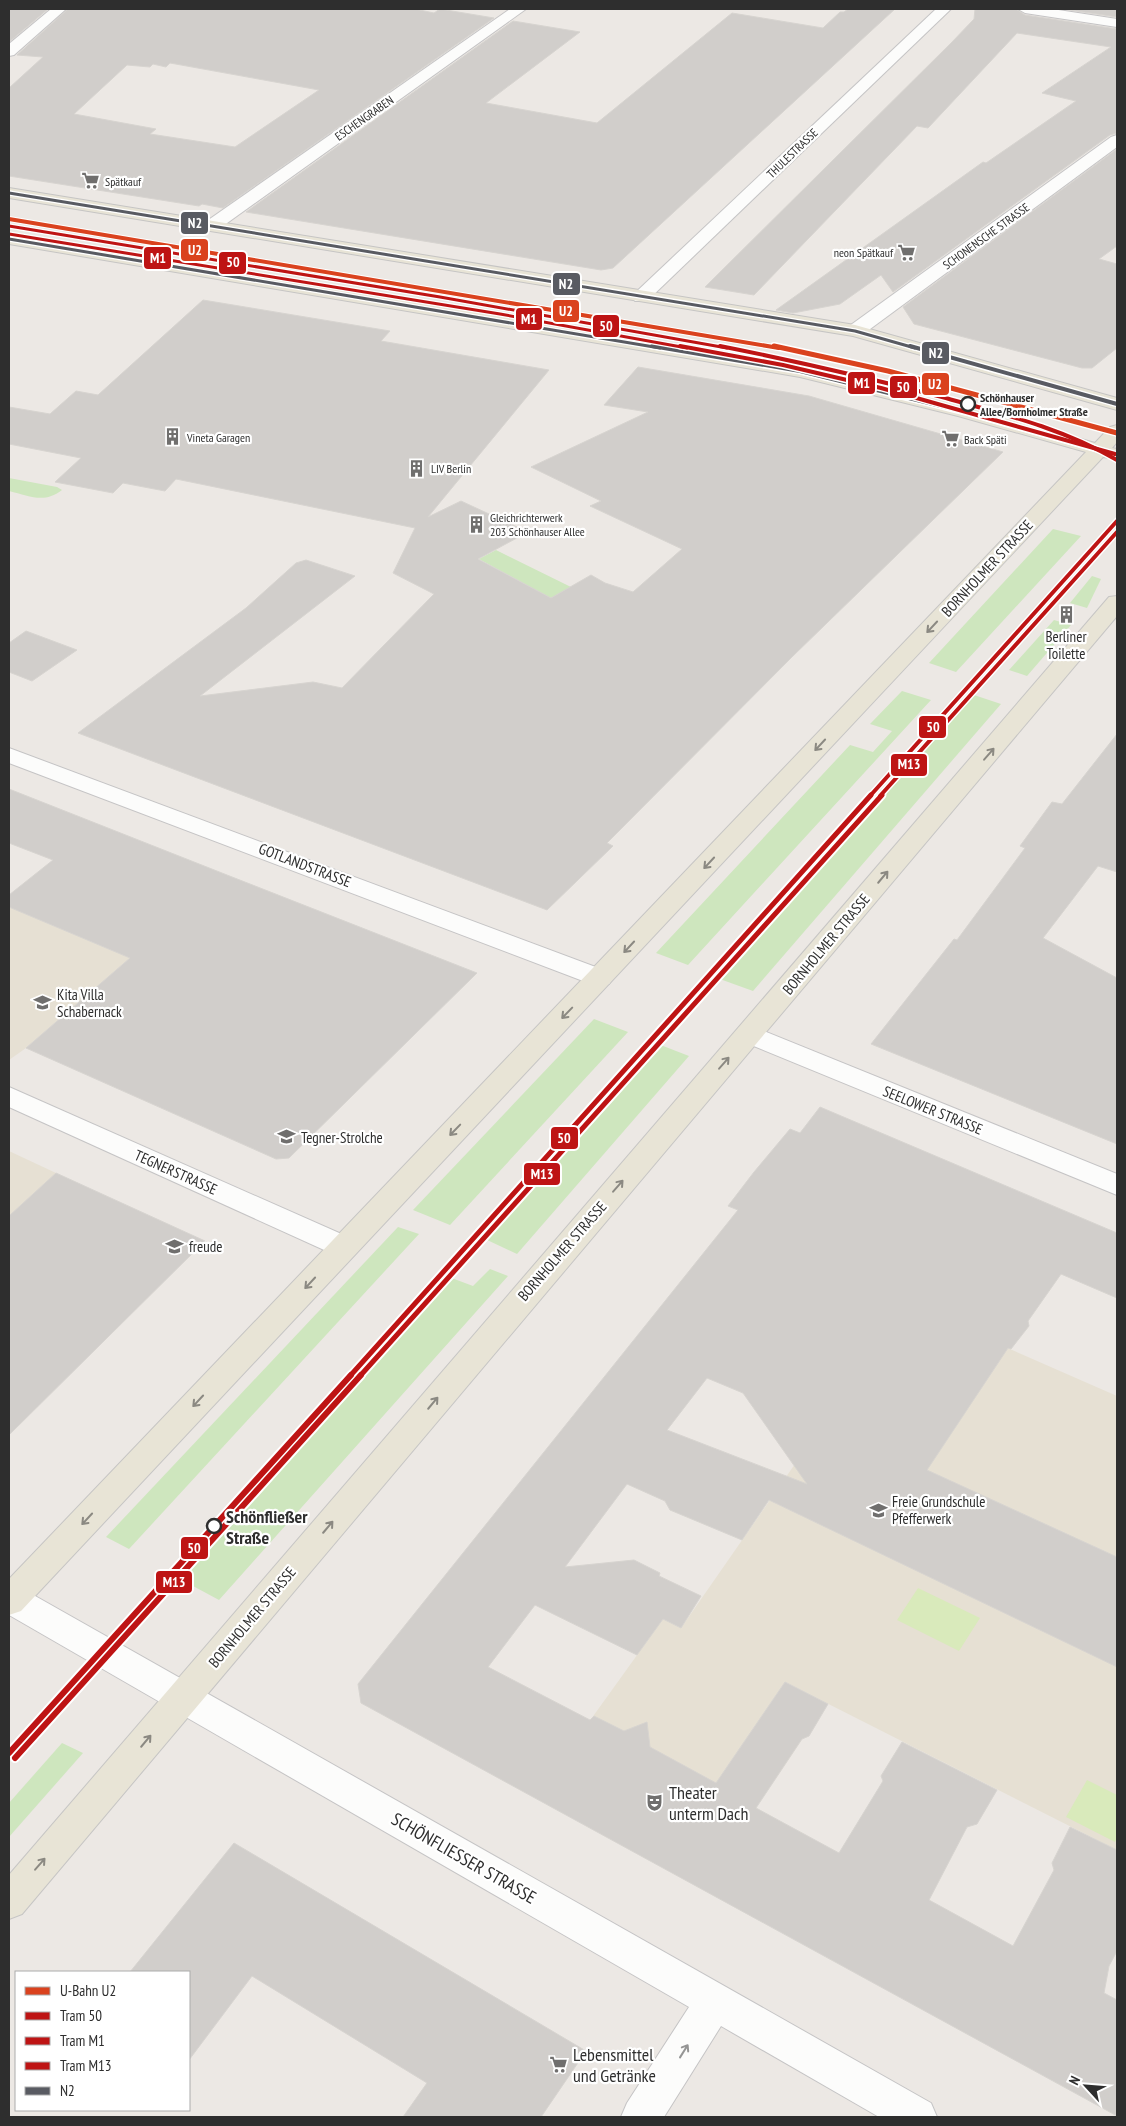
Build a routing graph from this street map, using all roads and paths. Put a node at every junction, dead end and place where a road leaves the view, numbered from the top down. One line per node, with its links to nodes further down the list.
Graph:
1 (58, 9): 6 (street)
2 (519, 9): 9 (street, ESCHENGRABEN)
3 (944, 9): 11 (street, THULESTRASSE)
4 (1025, 9): 5 (street)
5 (1117, 23)
6 (9, 52)
7 (1117, 140): 12 (street, SCHONENSCHE STRASSE)
8 (9, 193): 9 (main road)
9 (210, 227): 11 (main road)
10 (9, 239): 15 (main road)
11 (641, 296): 12 (main road)
12 (856, 331): 13 (main road)
13 (1117, 404)
14 (1117, 430): 15 (main road, BORNHOLMER STRASSE)
15 (1108, 452): 18 (main road, BORNHOLMER STRASSE, one-way to 18)
16 (1117, 602): 19 (main road, BORNHOLMER STRASSE, one-way to 16)
17 (9, 754): 18 (street, GOTLANDSTRASSE)
18 (600, 978): 22 (main road, BORNHOLMER STRASSE, one-way to 22)
19 (749, 1034): 21 (street, SEELOWER STRASSE); 24 (main road, BORNHOLMER STRASSE, one-way to 19)
20 (9, 1096): 22 (street, TEGNERSTRASSE)
21 (1117, 1185)
22 (344, 1247): 23 (main road, BORNHOLMER STRASSE, one-way to 23)
23 (9, 1599): 24 (street, SCHÖNFLIESSER STRASSE)
24 (183, 1698): 25 (main road, BORNHOLMER STRASSE, one-way to 24); 26 (street, SCHÖNFLIESSER STRASSE)
25 (9, 1902)
26 (714, 2002): 27 (street, one-way to 26); 28 (street, SCHÖNFLIESSER STRASSE)
27 (641, 2117)
28 (917, 2117)

